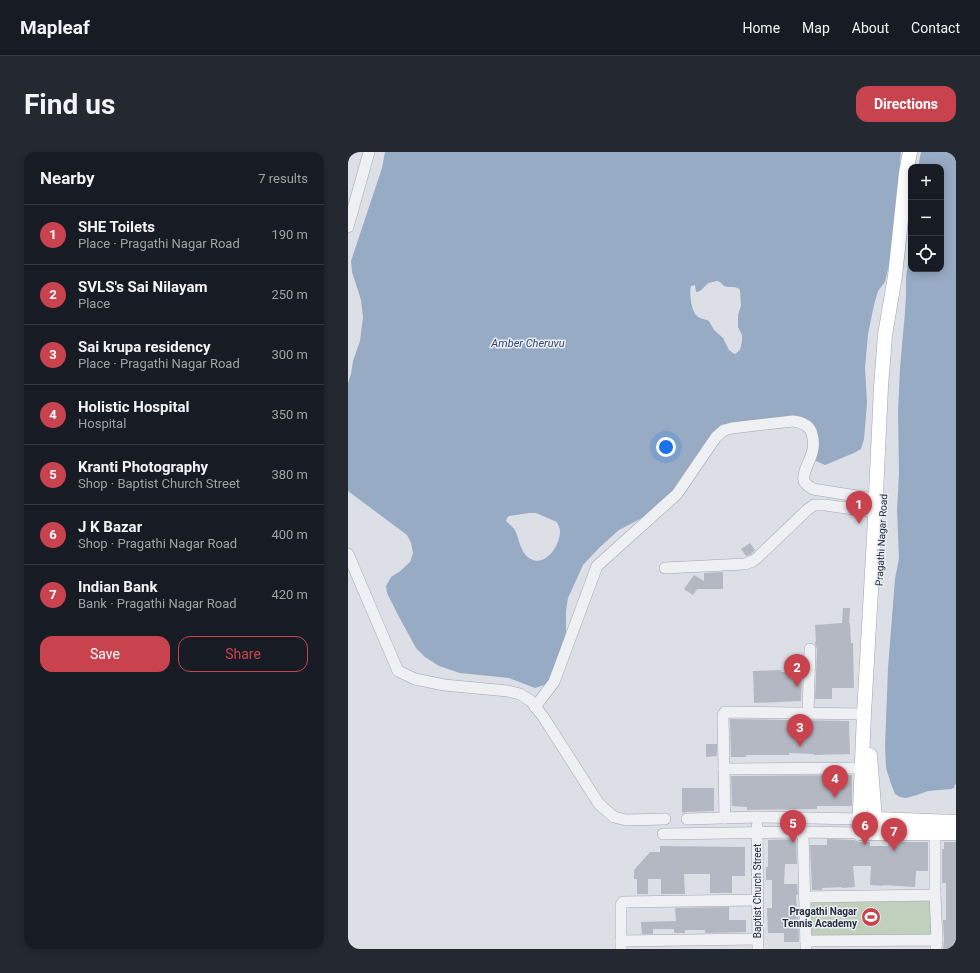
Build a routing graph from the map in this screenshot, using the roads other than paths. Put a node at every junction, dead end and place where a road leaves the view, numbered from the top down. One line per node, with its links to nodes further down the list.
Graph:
1 (369, 152): 6 (street)
2 (910, 152): 7 (main road, Pragathi Nagar Road)
3 (916, 152): 4 (main road)
4 (914, 164)
5 (909, 200): 22 (main road, Pragathi Nagar Road)
6 (348, 227)
7 (875, 505): 9 (street); 11 (street); 13 (main road, Pragathi Nagar Road)
8 (348, 554): 11 (street)
9 (665, 568)
10 (810, 649): 12 (street)
11 (535, 706): 19 (street)
12 (808, 714): 13 (street); 15 (street)
13 (864, 714): 14 (main road, Pragathi Nagar Road)
14 (862, 768): 15 (street); 21 (main road, Pragathi Nagar Road)
15 (724, 769): 18 (street)
16 (757, 817): 18 (street); 21 (street); 24 (street, Baptist Church Street)
17 (687, 818): 18 (street)
18 (725, 818)
19 (665, 819)
20 (956, 822): 22 (main road)
21 (859, 826): 22 (main road); 23 (street)
22 (875, 826): 26 (main road)
23 (803, 832): 24 (street); 29 (street)
24 (757, 833): 25 (street); 30 (street, Baptist Church Street)
25 (663, 834)
26 (935, 834): 27 (main road); 28 (street)
27 (956, 834)
28 (935, 895): 29 (street); 34 (street)
29 (804, 897): 33 (street)
30 (757, 900): 31 (street, Baptist Church Street); 32 (street)
31 (757, 944): 32 (street)
32 (621, 945)
33 (806, 945): 34 (street)
34 (936, 945)

